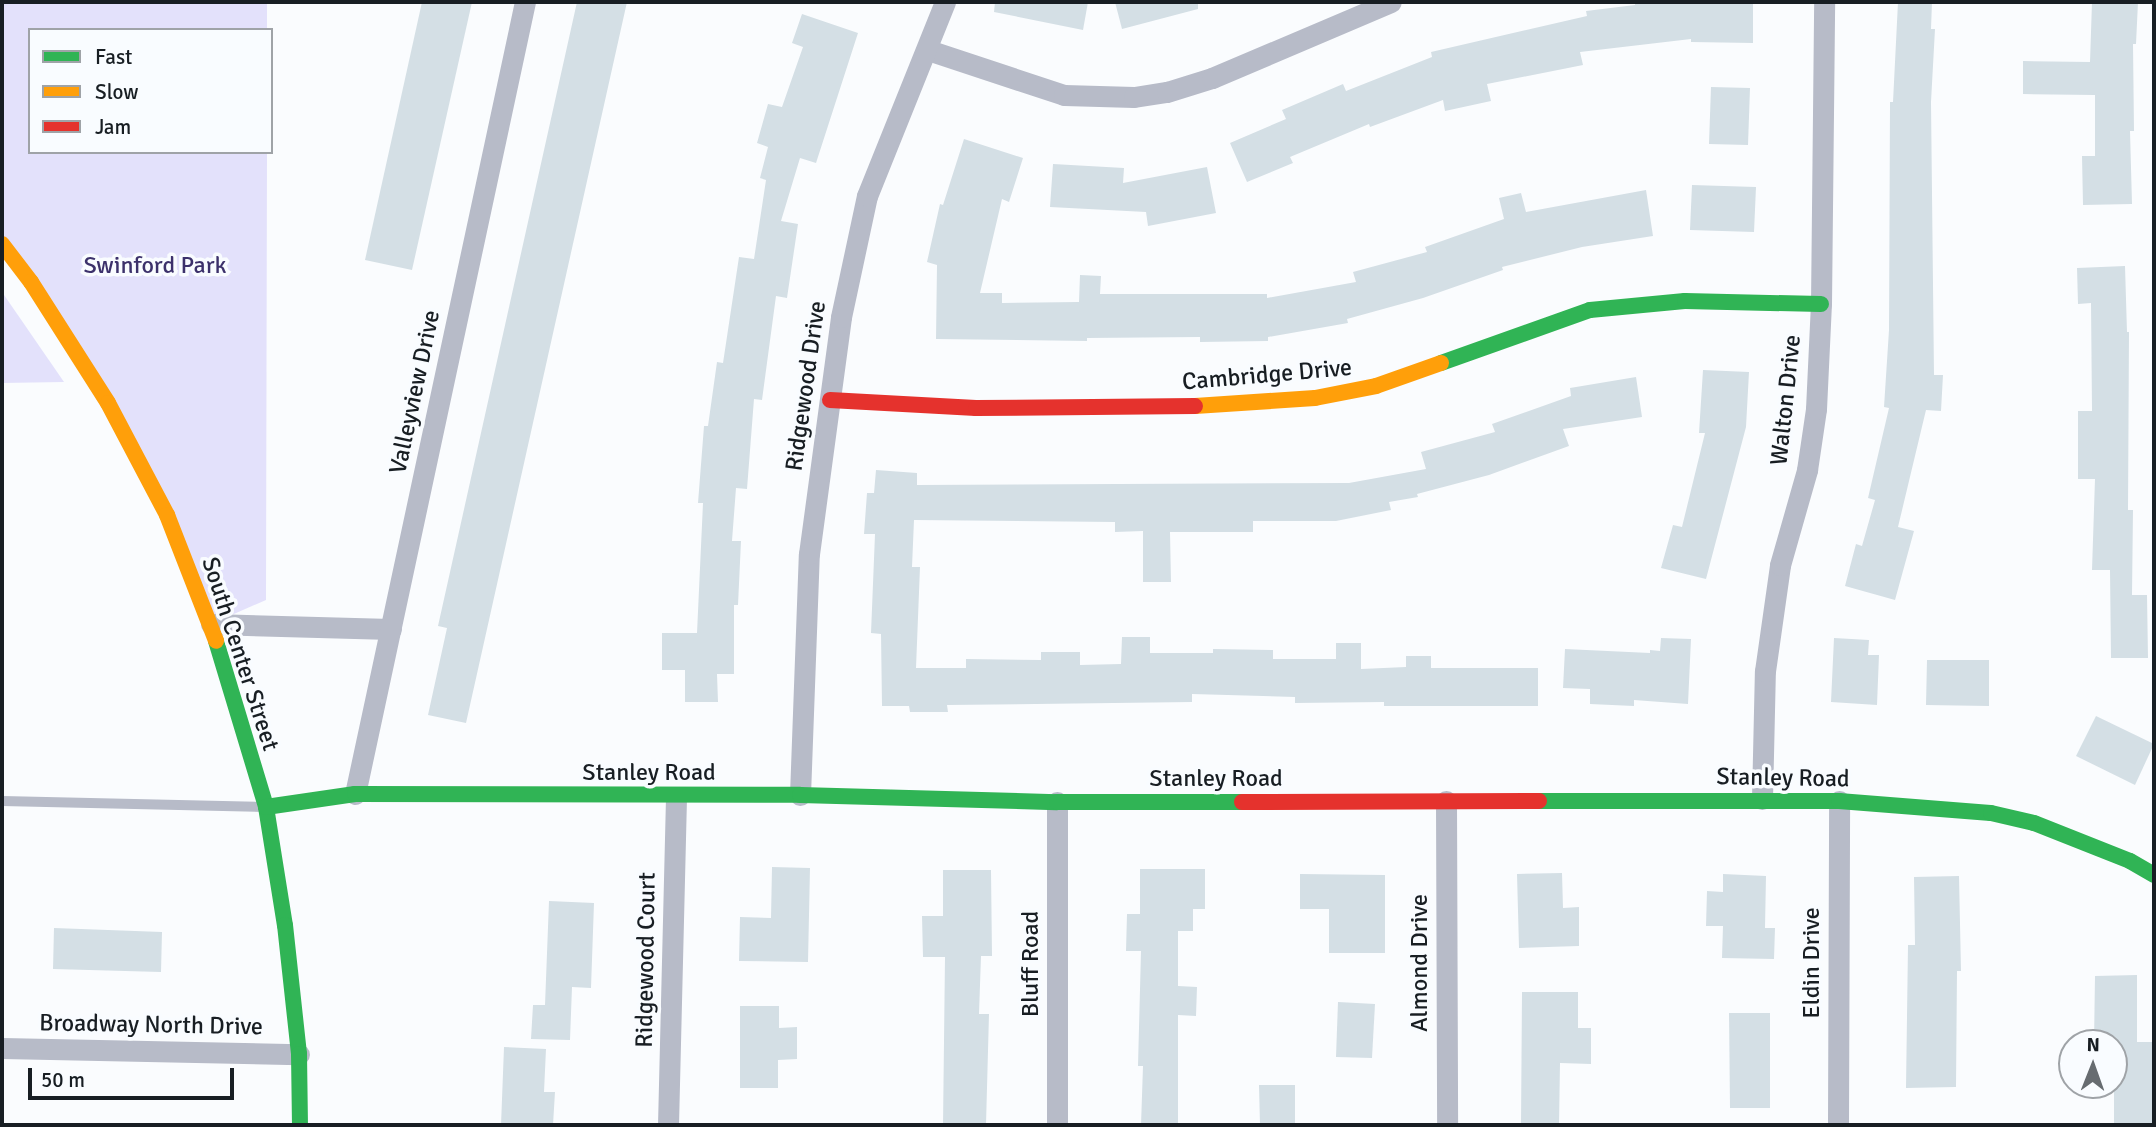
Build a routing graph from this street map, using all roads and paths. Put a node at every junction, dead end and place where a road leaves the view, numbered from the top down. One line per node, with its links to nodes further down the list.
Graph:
1 (525, 2): 10 (street, Valleyview Drive)
2 (945, 2): 5 (street, Ridgewood Drive)
3 (1391, 2): 5 (street)
4 (1824, 2): 7 (street, Walton Drive)
5 (928, 50): 8 (street, Ridgewood Drive)
6 (2, 244): 9 (street, South Center Street)
7 (1821, 304): 8 (street, Cambridge Drive); 14 (street, Walton Drive)
8 (830, 400): 12 (street, Ridgewood Drive)
9 (211, 624): 10 (street); 19 (street, South Center Street)
10 (391, 629): 11 (street, Valleyview Drive)
11 (355, 794): 13 (street, Stanley Road); 19 (street, Stanley Road)
12 (800, 795): 13 (street, Stanley Road); 18 (street, Stanley Road)
13 (676, 797): 24 (street, Ridgewood Court)
14 (1762, 799): 16 (street, Stanley Road); 17 (street, Stanley Road)
15 (2, 801): 19 (lane)
16 (1446, 801): 18 (street, Stanley Road); 26 (street, Almond Drive)
17 (1839, 801): 20 (street, Stanley Road); 27 (street, Eldin Drive)
18 (1057, 802): 25 (street, Bluff Road)
19 (266, 807): 22 (street, South Center Street)
20 (2154, 875)
21 (2, 1048): 22 (street, Broadway North Drive)
22 (299, 1054): 23 (street, South Center Street)
23 (300, 1125)
24 (668, 1125)
25 (1057, 1125)
26 (1447, 1125)
27 (1838, 1125)

